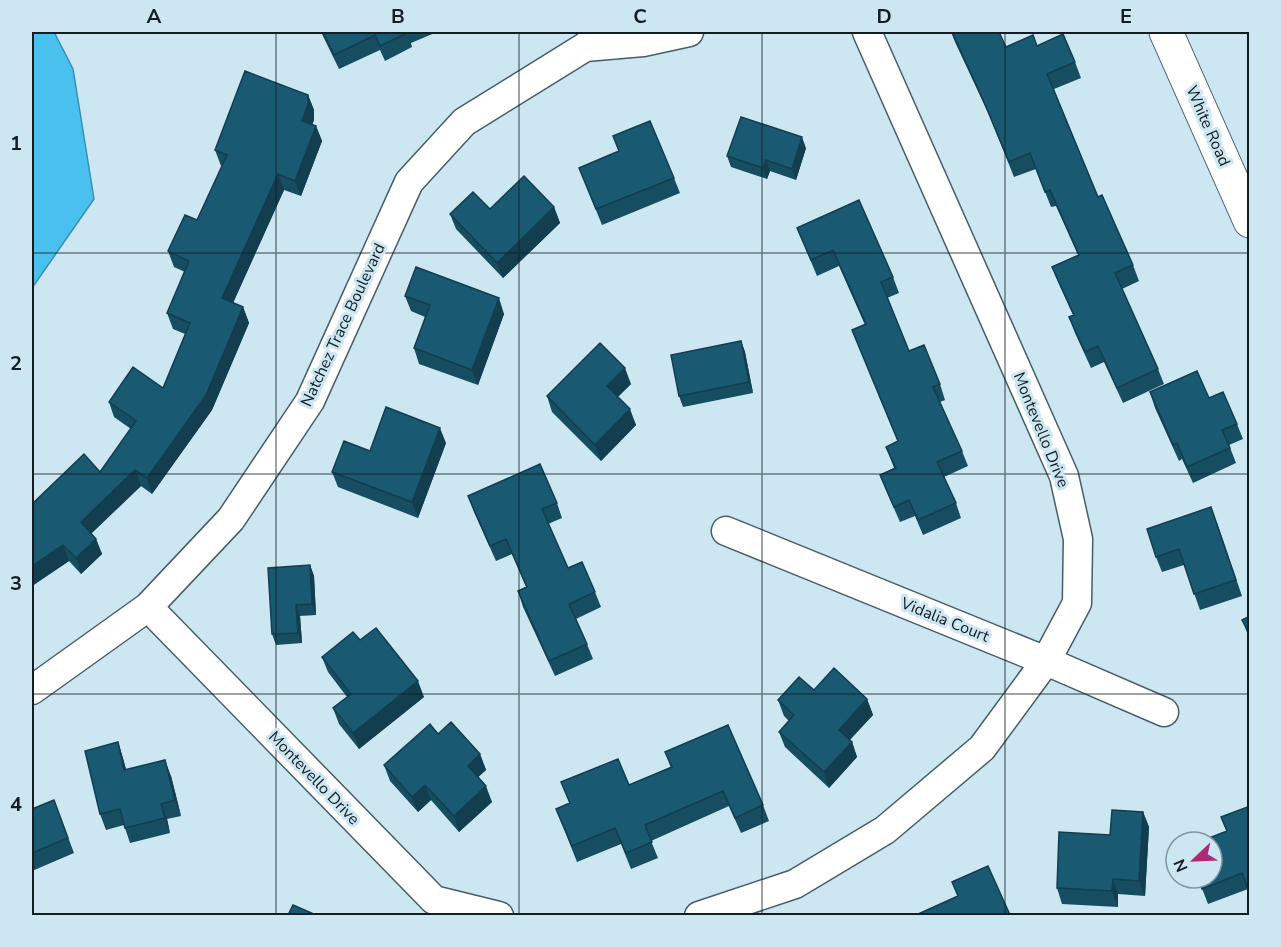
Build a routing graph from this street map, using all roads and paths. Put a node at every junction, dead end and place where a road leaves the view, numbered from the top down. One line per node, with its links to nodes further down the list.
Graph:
1 (689, 32): 4 (street, Natchez Trace Boulevard)
2 (867, 32): 8 (street, Montevello Drive)
3 (1166, 32): 5 (street, White Road)
4 (593, 39): 7 (street, Natchez Trace Boulevard)
5 (1250, 221)
6 (726, 531): 8 (street, Vidalia Court)
7 (148, 607): 9 (street, Natchez Trace Boulevard); 11 (street, Montevello Drive)
8 (1046, 661): 10 (street, Vidalia Court); 13 (street, Montevello Drive)
9 (32, 690)
10 (1164, 712)
11 (431, 908): 12 (street, Montevello Drive)
12 (499, 915)
13 (699, 915)

